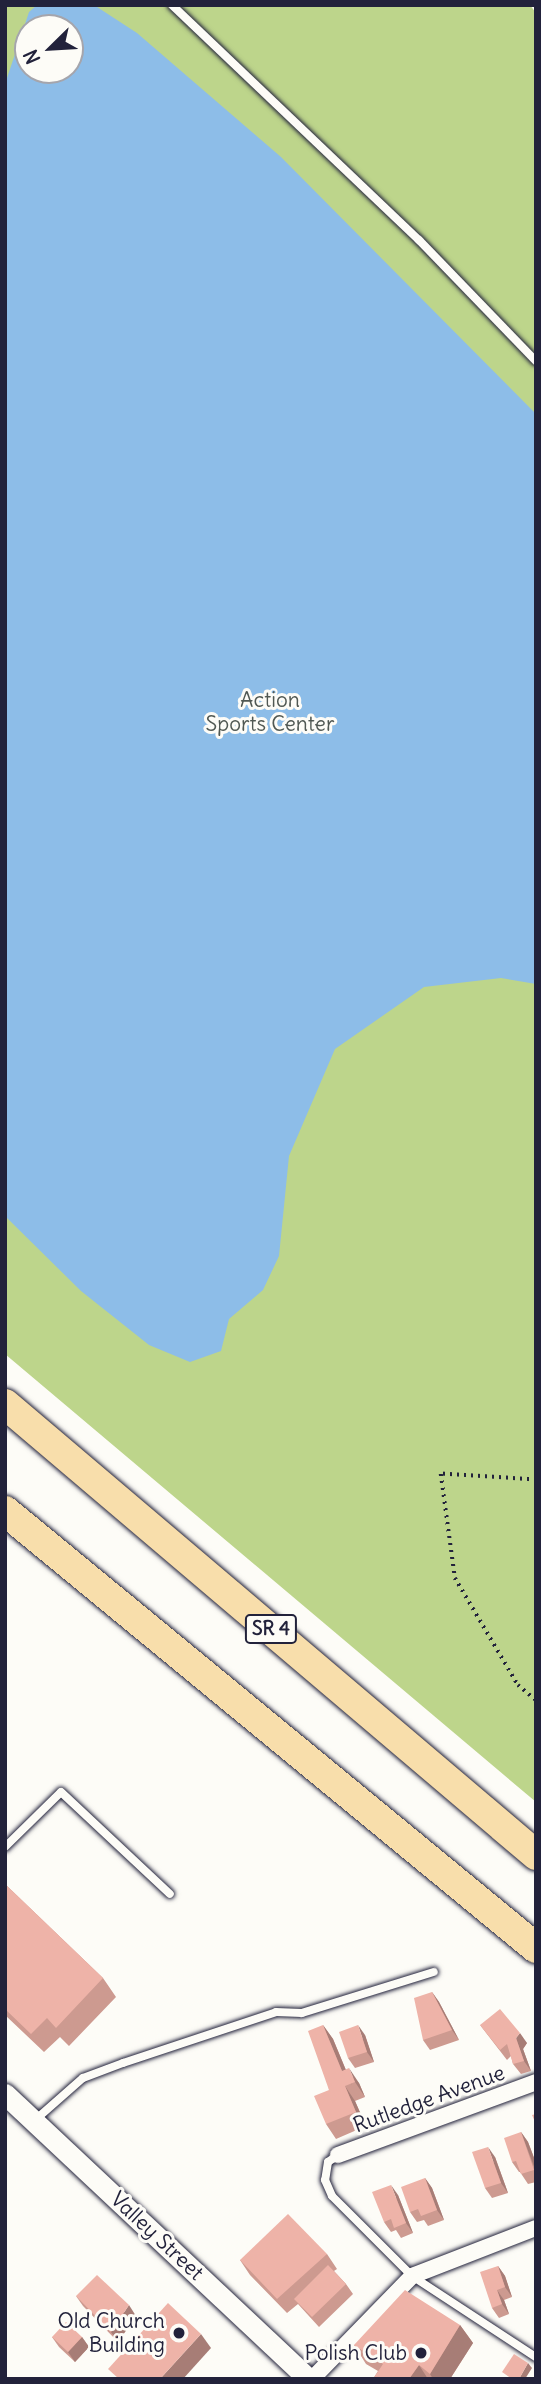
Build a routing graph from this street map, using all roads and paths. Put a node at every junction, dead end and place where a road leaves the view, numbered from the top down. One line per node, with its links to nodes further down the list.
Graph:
1 (172, 5): 2 (lane)
2 (536, 361)
3 (5, 1404): 8 (highway, SR 4)
4 (536, 1480): 6 (path)
5 (5, 1511): 10 (highway)
6 (536, 1700)
7 (5, 1847): 9 (lane)
8 (536, 1855)
9 (170, 1894)
10 (536, 1948)
11 (434, 1972): 14 (lane)
12 (536, 2082): 15 (street, Rutledge Avenue)
13 (5, 2094): 14 (street, Valley Street)
14 (34, 2121): 19 (street, Valley Street)
15 (338, 2155): 17 (lane)
16 (536, 2228): 17 (street)
17 (412, 2276): 18 (lane); 19 (street)
18 (536, 2357)
19 (311, 2379)

